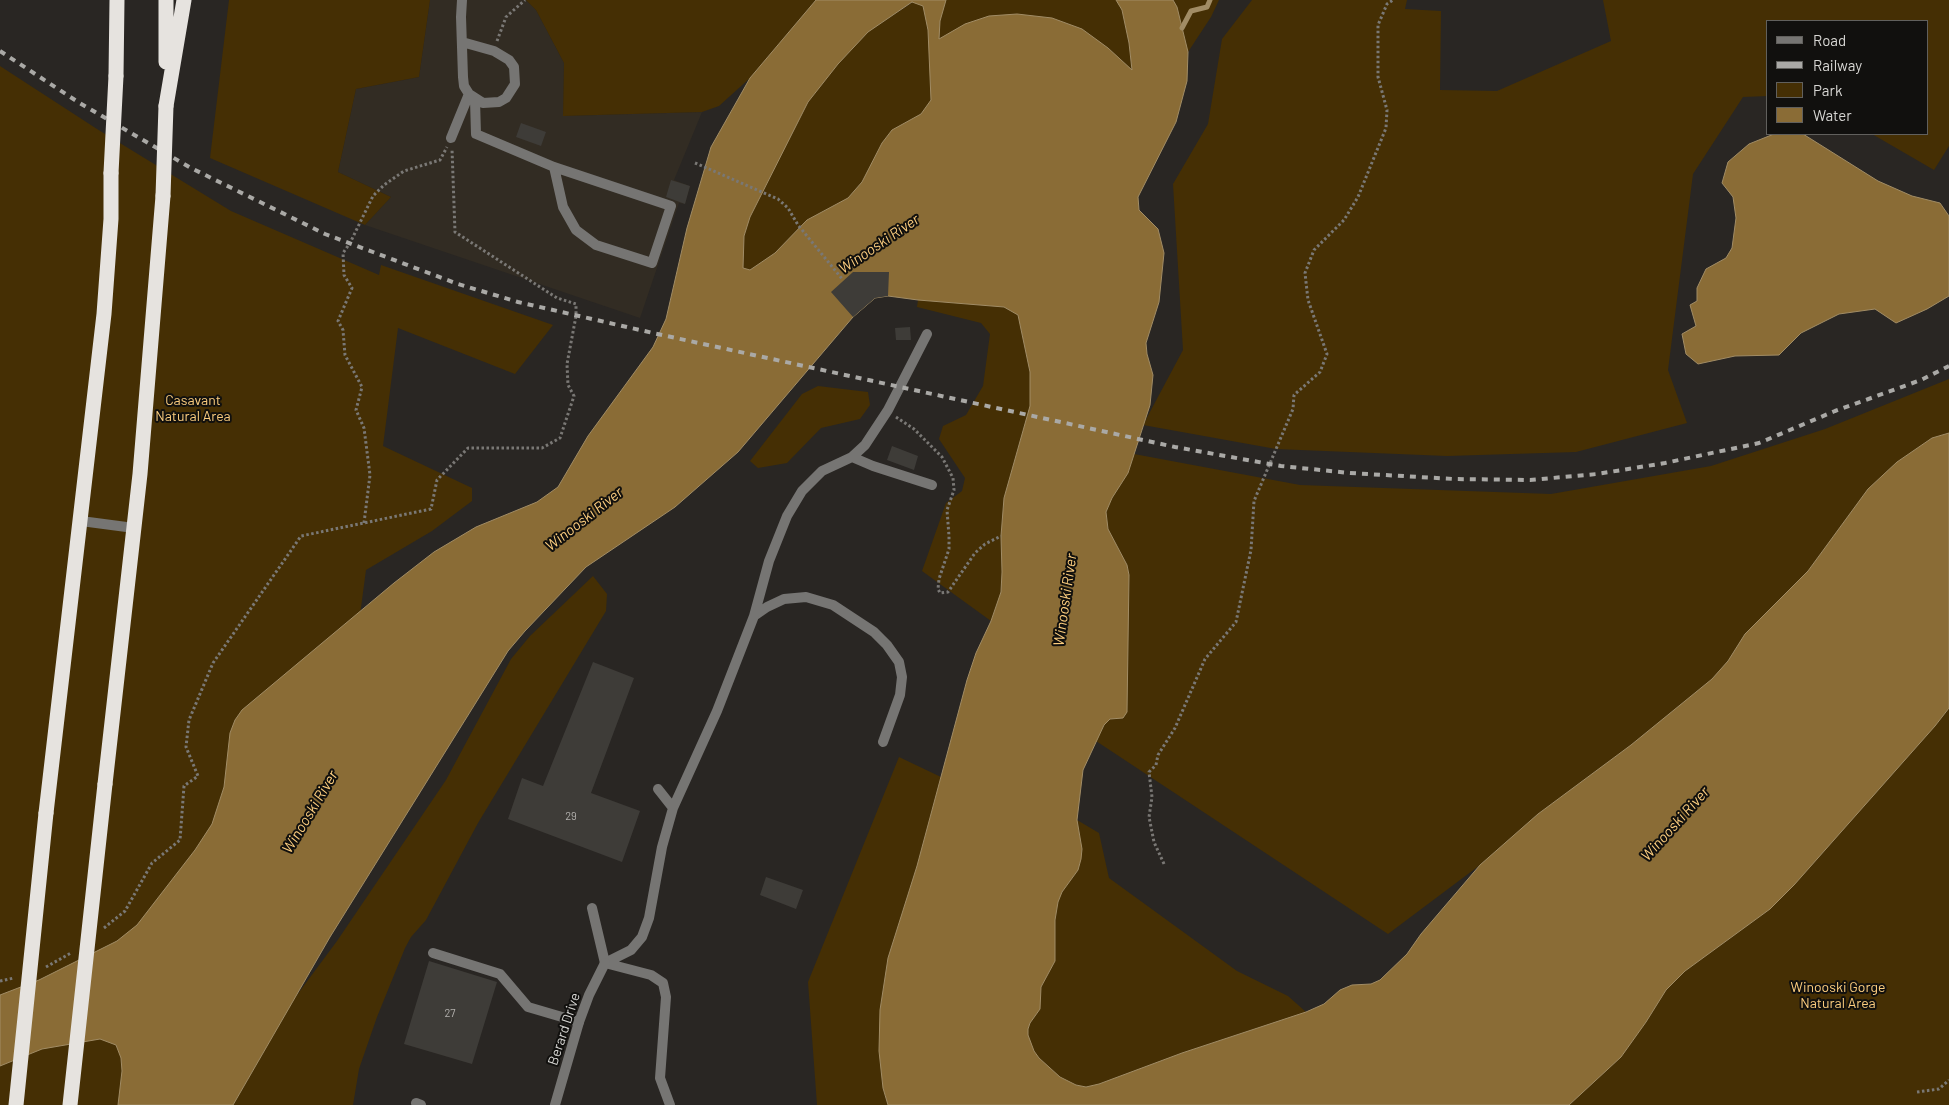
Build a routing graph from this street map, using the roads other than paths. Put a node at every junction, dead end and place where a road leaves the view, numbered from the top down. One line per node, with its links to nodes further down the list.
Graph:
1 (166, 0): 7 (highway)
2 (184, 0): 7 (highway)
3 (462, 0): 5 (street)
4 (116, 3): 13 (highway, bridge)
5 (462, 42): 6 (street); 6 (street)
6 (472, 97): 8 (street); 9 (street)
7 (166, 106): 14 (highway, bridge)
8 (451, 138)
9 (554, 167): 9 (street)
10 (927, 334): 11 (street)
11 (852, 457): 12 (street); 15 (street)
12 (932, 485)
13 (81, 521): 14 (street); 23 (highway, bridge)
14 (134, 528): 24 (highway, bridge)
15 (754, 616): 16 (street); 18 (street)
16 (883, 742)
17 (658, 789): 18 (street)
18 (673, 808): 21 (street)
19 (592, 908): 21 (street)
20 (433, 953): 22 (street)
21 (605, 963): 22 (street, Berard Drive); 26 (street)
22 (578, 1022): 25 (street, Berard Drive)
23 (16, 1105)
24 (70, 1105)
25 (555, 1105)
26 (670, 1105)

